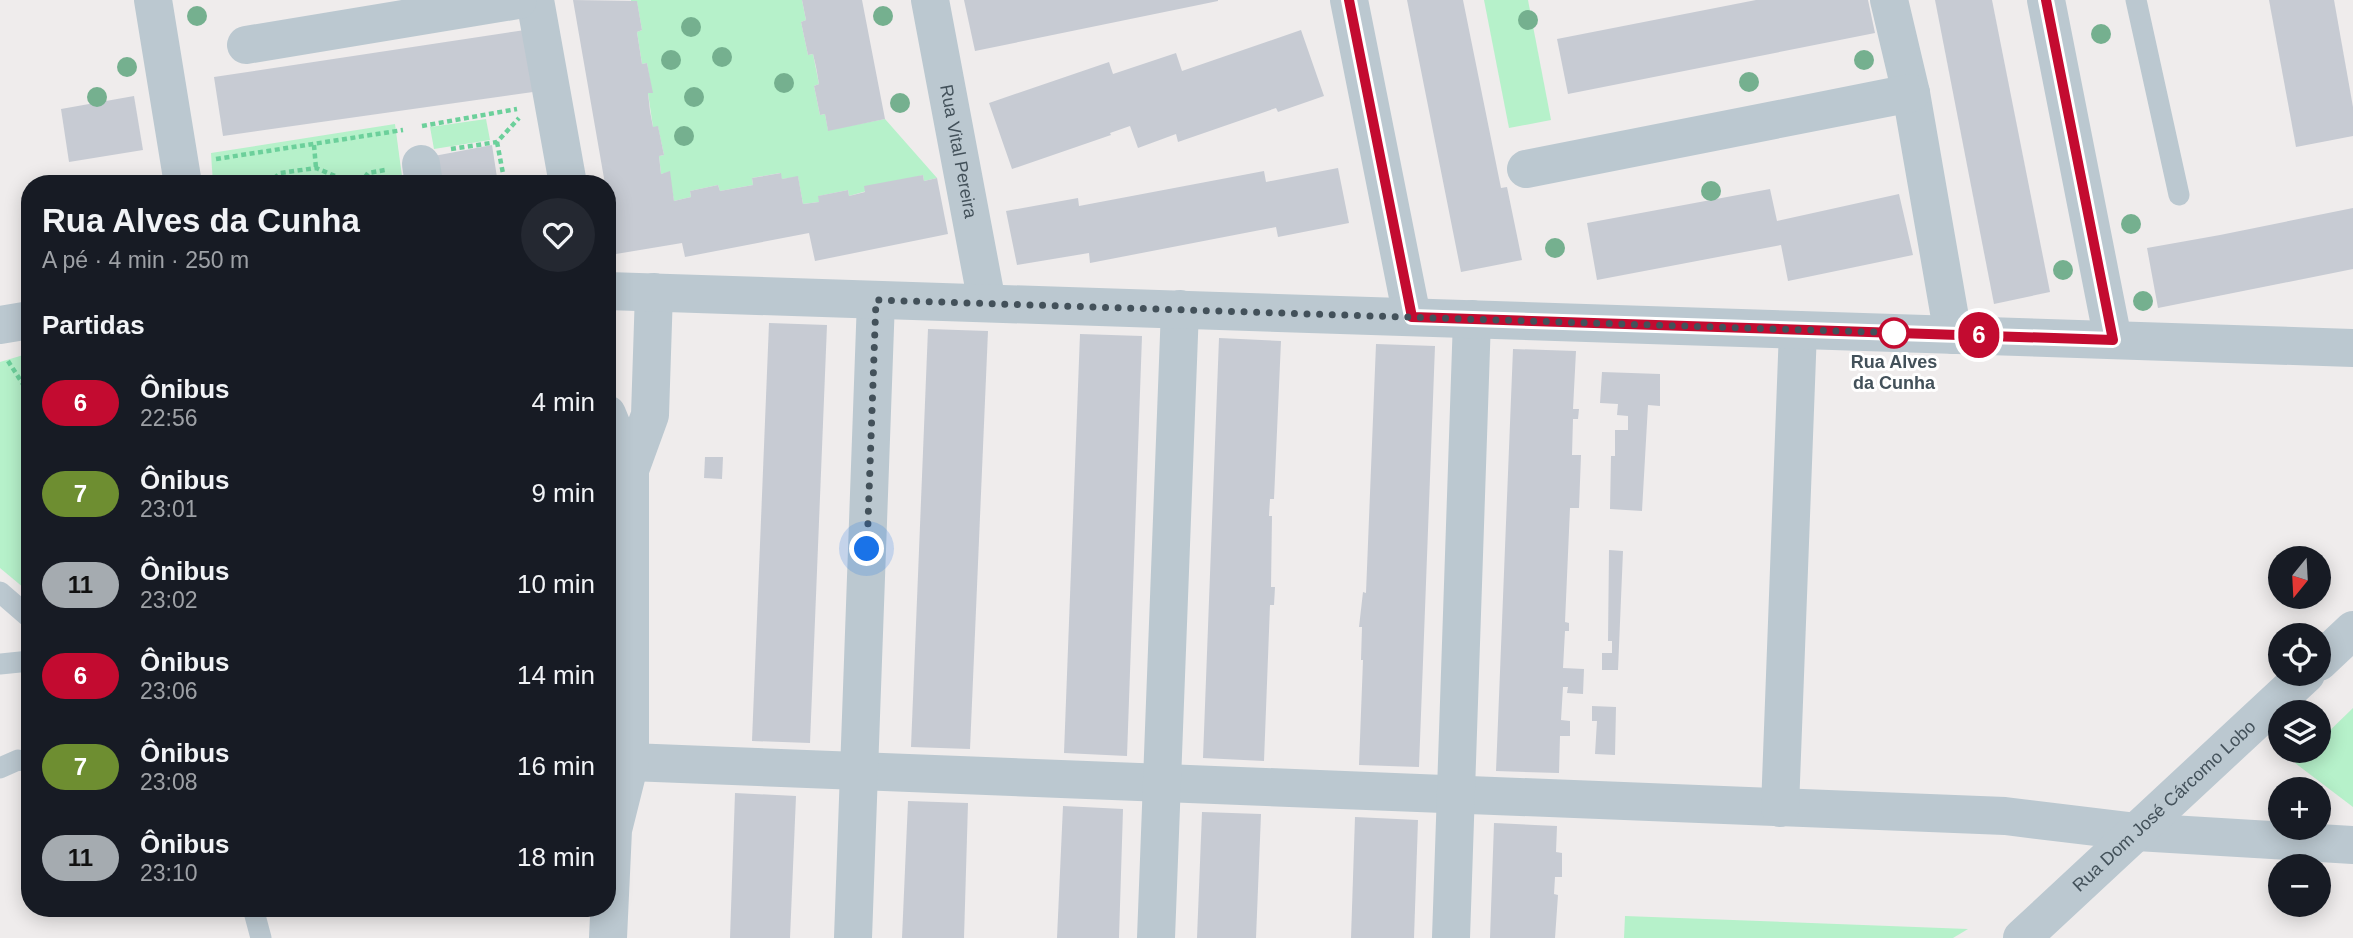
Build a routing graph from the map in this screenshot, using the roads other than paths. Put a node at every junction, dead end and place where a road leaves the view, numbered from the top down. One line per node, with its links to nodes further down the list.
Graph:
1 (153, 0): 12 (street)
2 (518, 0): 9 (street)
3 (535, 0): 13 (street)
4 (930, 0): 18 (street, Rua Vital Pereira)
5 (1349, 0): 20 (street)
6 (1889, 0): 10 (street)
7 (2046, 0): 26 (street)
8 (2136, 0): 14 (lane)
9 (247, 45)
10 (1911, 93): 11 (street); 24 (street)
11 (1526, 169)
12 (198, 174)
13 (565, 175)
14 (2179, 195)
15 (616, 291): 16 (street)
16 (654, 292): 17 (street); 28 (street)
17 (876, 300): 18 (street); 39 (street)
18 (986, 303): 19 (street)
19 (1180, 309): 20 (street); 40 (street)
20 (1412, 317): 21 (street)
21 (1472, 319): 23 (street); 41 (street)
22 (21, 326): 25 (street)
23 (1798, 330): 24 (street); 42 (street)
24 (1953, 335): 26 (street)
25 (2, 340)
26 (2113, 340): 27 (street)
27 (2353, 348)
28 (619, 472): 37 (street)
29 (0, 592): 30 (lane)
30 (21, 610)
31 (2353, 630): 32 (street)
32 (2331, 651)
33 (21, 662): 34 (lane)
34 (0, 664)
35 (2293, 686): 44 (street, Rua Dom José Cárcomo Lobo)
36 (21, 760): 38 (lane)
37 (629, 762): 39 (street); 43 (street)
38 (0, 768)
39 (859, 771): 40 (street); 50 (street)
40 (1163, 783): 41 (street); 51 (street)
41 (1457, 794): 42 (street); 52 (street)
42 (1780, 808): 44 (street)
43 (616, 809)
44 (2137, 832): 45 (street); 53 (street, Rua Dom José Cárcomo Lobo)
45 (2353, 845)
46 (255, 917): 48 (lane)
47 (608, 917): 49 (street)
48 (261, 938)
49 (608, 938)
50 (853, 938)
51 (1156, 938)
52 (1451, 938)
53 (2022, 938)

